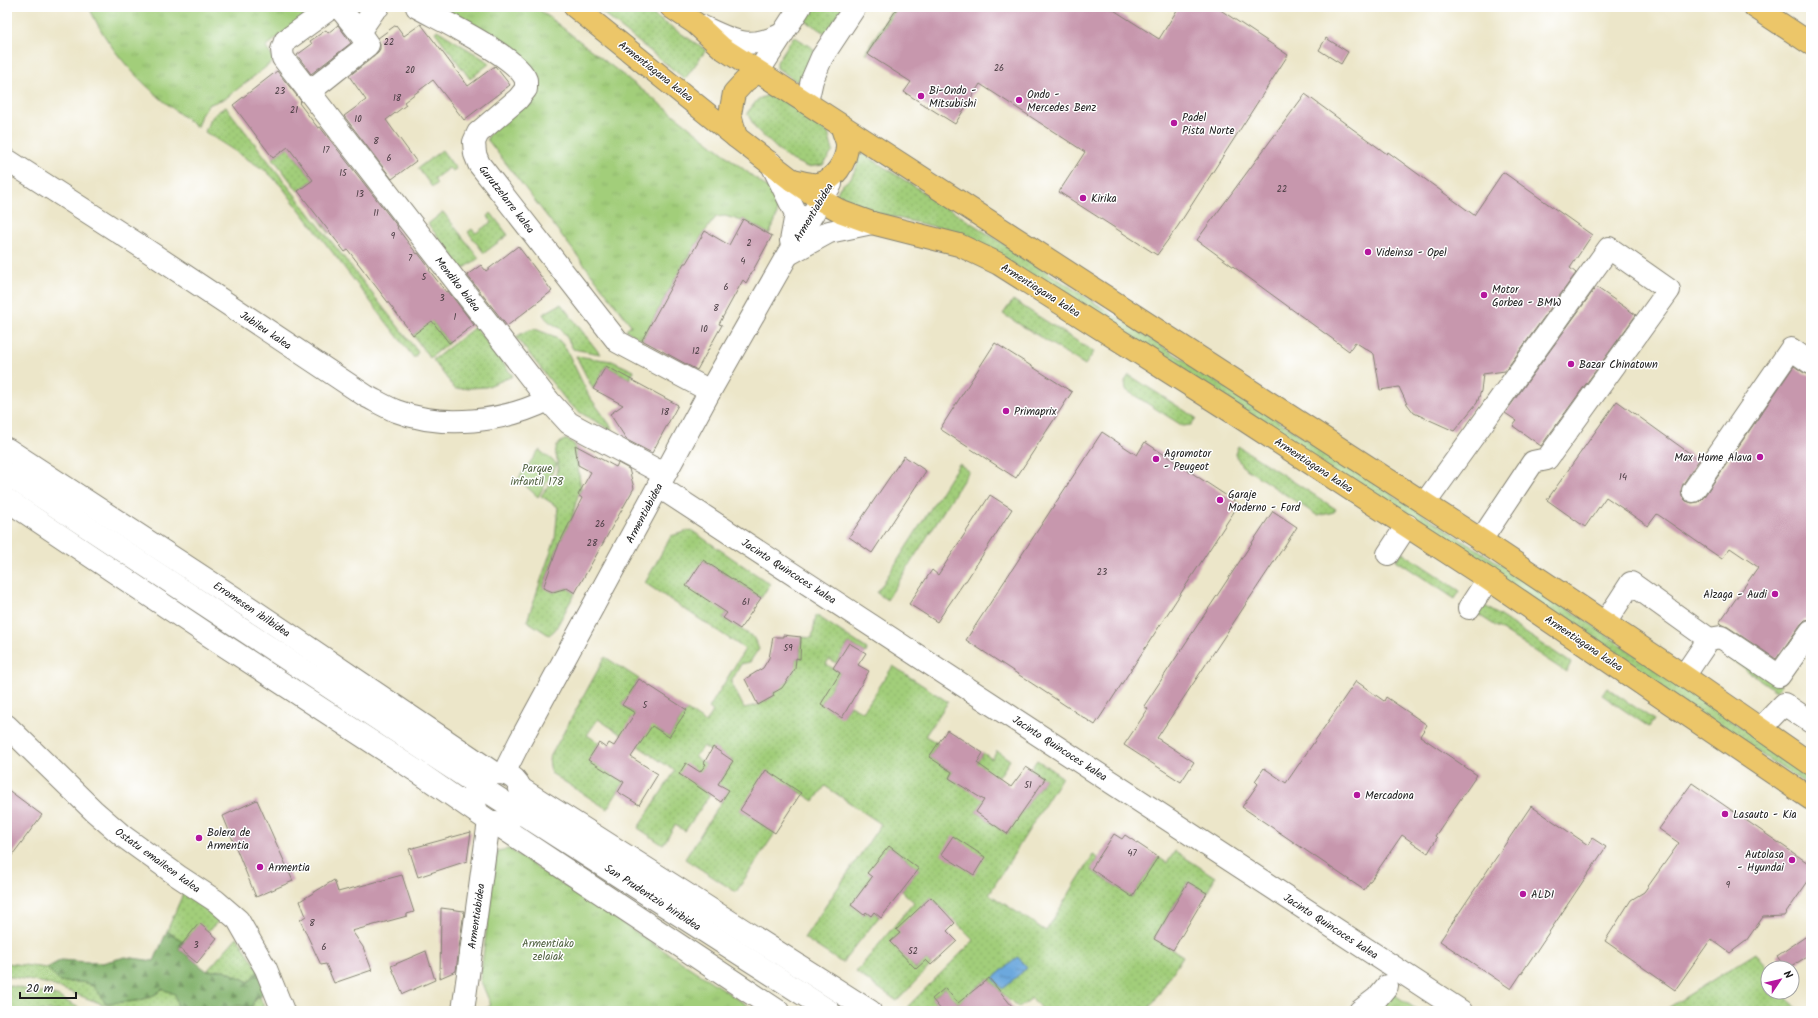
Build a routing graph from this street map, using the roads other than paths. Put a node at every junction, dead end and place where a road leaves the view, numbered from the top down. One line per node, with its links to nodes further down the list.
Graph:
1 (332, 7): 15 (street, Mendiko bidea)
2 (339, 7): 11 (street)
3 (378, 7): 11 (street)
4 (417, 7): 27 (street, Gurutzelarre kalea)
5 (575, 7): 18 (main road, Armentiagana kalea)
6 (671, 7): 10 (main road)
7 (800, 7): 12 (street)
8 (855, 7): 16 (street)
9 (1755, 7): 13 (main road)
10 (695, 23): 12 (street); 14 (main road)
11 (359, 32): 15 (street)
12 (782, 34): 14 (street)
13 (1811, 44)
14 (758, 72): 16 (main road); 18 (main road)
15 (309, 92): 28 (street, Mendiko bidea)
16 (807, 102): 17 (main road)
17 (842, 127): 21 (main road); 34 (main road)
18 (736, 137): 20 (main road, Armentiagana kalea)
19 (7, 160): 28 (street, Jubileu kalea)
20 (771, 163): 22 (main road, Armentiagana kalea); 25 (street, Armentiabidea)
21 (839, 170): 22 (main road, Armentiagana kalea); 23 (street, Armentiabidea)
22 (792, 180): 23 (main road, Armentiagana kalea)
23 (821, 200): 24 (main road, Armentiagana kalea); 25 (street, Armentiabidea)
24 (872, 223): 25 (street, Armentiabidea); 35 (main road, Armentiagana kalea)
25 (788, 254): 27 (street, Armentiabidea)
26 (1811, 363): 32 (street)
27 (710, 391): 31 (street, Armentiabidea)
28 (548, 400): 31 (street, Mendiko bidea)
29 (7, 449): 48 (street, Erromesen ibilbidea)
30 (7, 474): 48 (street, Erromesen ibilbidea)
31 (661, 480): 48 (street, Armentiabidea); 60 (street, Jacinto Quincoces kalea)
32 (1693, 491)
33 (7, 500): 52 (street)
34 (1425, 503): 36 (main road); 36 (street)
35 (1407, 525): 37 (street); 38 (main road, Armentiagana kalea)
36 (1481, 540): 40 (main road)
37 (1388, 554)
38 (1488, 579): 39 (street); 50 (main road, Armentiagana kalea)
39 (1469, 608)
40 (1605, 623): 42 (street); 43 (main road)
41 (1811, 631): 42 (street)
42 (1709, 639): 43 (street)
43 (1684, 676): 46 (main road)
44 (1811, 722): 46 (street)
45 (7, 726): 54 (street, Ostatu emaileen kalea)
46 (1760, 729): 47 (main road)
47 (1811, 764)
48 (492, 777): 49 (street, San Prudentzio hiribidea); 51 (street, San Prudentzio hiribidea); 52 (street, Armentiabidea)
49 (520, 788): 51 (street); 58 (street, San Prudentzio hiribidea)
50 (1811, 799)
51 (519, 810): 52 (street); 57 (street, San Prudentzio hiribidea)
52 (486, 818): 55 (street, Armentiabidea); 56 (street)
53 (1387, 986): 59 (street)
54 (283, 1011)
55 (463, 1011)
56 (778, 1011)
57 (829, 1011)
58 (870, 1011)
59 (1360, 1011)
60 (1461, 1011)

